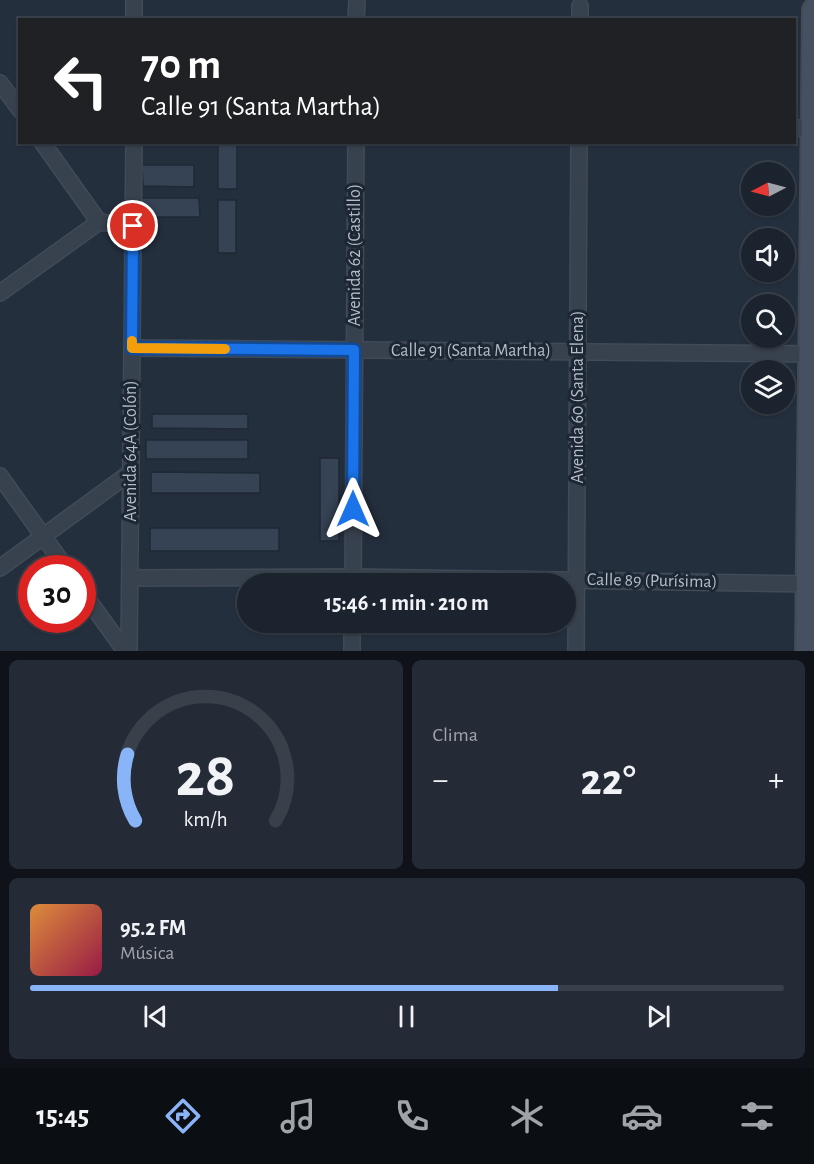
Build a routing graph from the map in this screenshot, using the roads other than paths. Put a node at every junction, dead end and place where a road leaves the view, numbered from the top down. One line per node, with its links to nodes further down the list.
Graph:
1 (134, 0): 4 (street)
2 (357, 0): 5 (street)
3 (814, 10): 8 (street)
4 (134, 18)
5 (356, 18)
6 (0, 83): 7 (street)
7 (18, 107)
8 (807, 128): 19 (street)
9 (43, 144): 13 (street)
10 (134, 144): 14 (street, Avenida 64A (Colón))
11 (356, 144): 17 (street, Avenida 62 (Castillo))
12 (579, 144): 18 (street, Avenida 60 (Santa Elena))
13 (99, 222): 14 (street); 15 (street)
14 (133, 226): 16 (street, Avenida 64A (Colón))
15 (0, 293)
16 (132, 348): 17 (street, Calle 91 (Santa Martha)); 20 (street, Avenida 64A (Colón))
17 (354, 350): 18 (street, Calle 91 (Santa Martha)); 25 (street, Avenida 62 (Castillo))
18 (578, 352): 19 (street, Calle 91 (Santa Martha)); 28 (street, Avenida 60 (Santa Elena))
19 (810, 354): 29 (street)
20 (131, 471): 22 (street); 26 (street, Avenida 64A (Colón))
21 (0, 476): 22 (street)
22 (43, 536): 23 (street); 24 (street)
23 (57, 555)
24 (0, 568)
25 (353, 573)
26 (130, 578): 27 (street, Calle 89 (Purísima)); 32 (street, Avenida 64A (Colón))
27 (237, 579)
28 (577, 580): 29 (street, Calle 89 (Purísima)); 34 (street, Avenida 60 (Santa Elena))
29 (811, 584): 35 (street)
30 (96, 610): 32 (street)
31 (352, 633): 33 (street)
32 (127, 651)
33 (352, 651)
34 (576, 651)
35 (807, 651)

